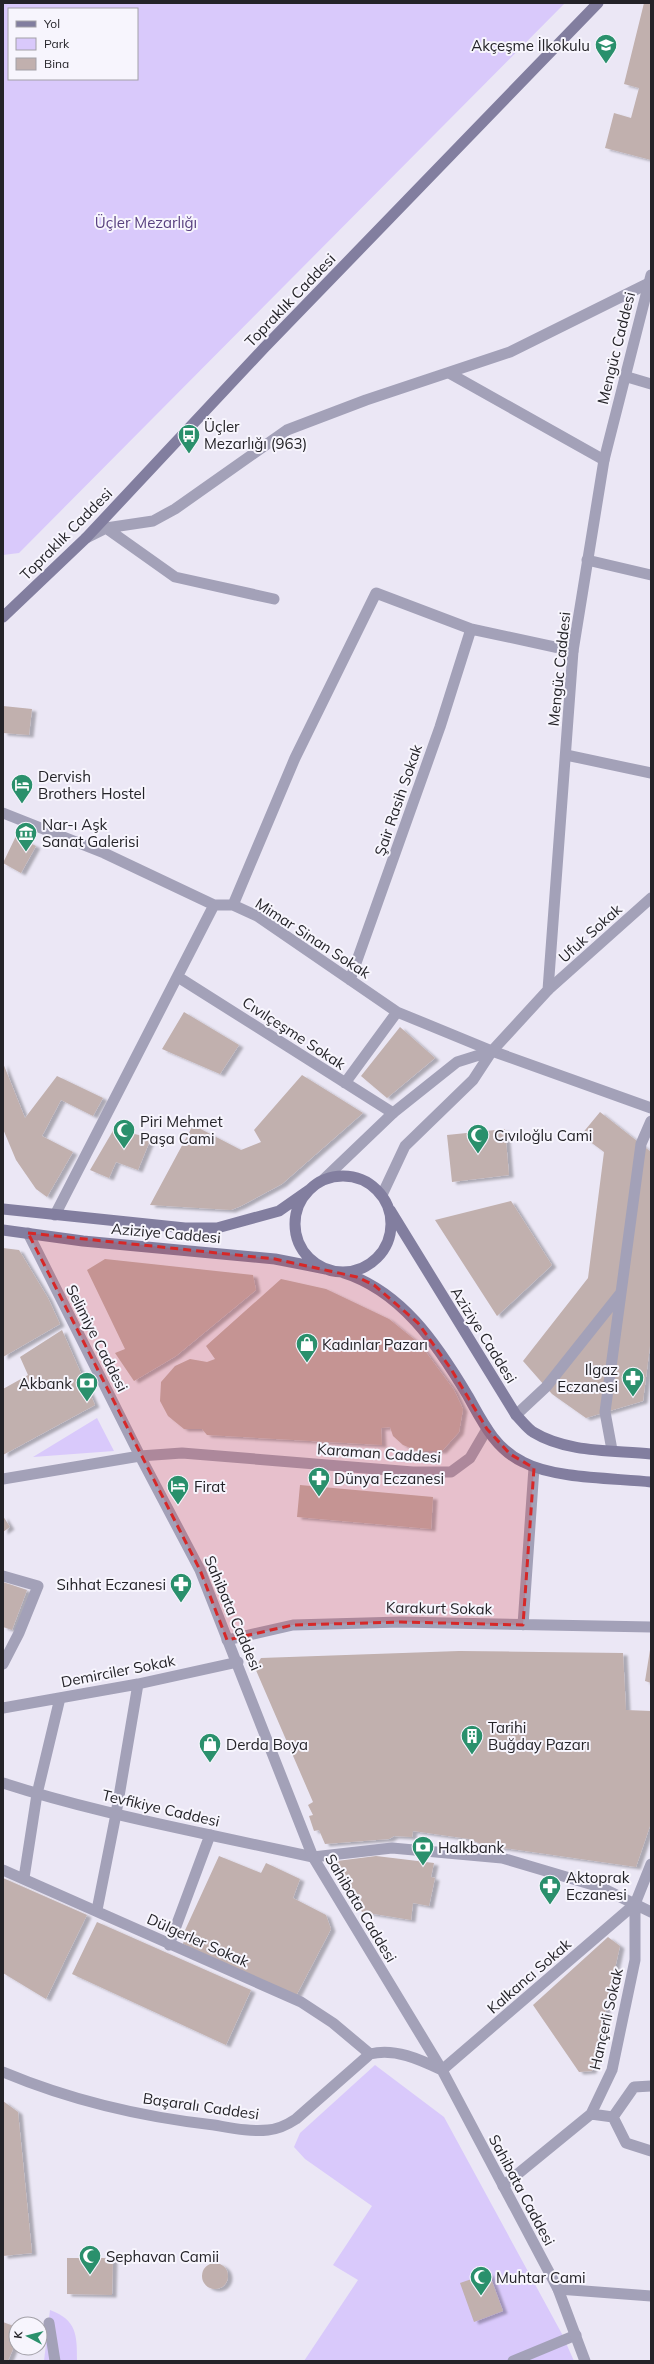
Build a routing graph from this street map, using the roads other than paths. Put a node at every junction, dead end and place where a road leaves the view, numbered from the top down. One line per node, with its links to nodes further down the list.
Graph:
1 (598, 3): 8 (main road, Topraklık Caddesi)
2 (649, 280): 3 (street); 4 (street, Mengüc Caddesi)
3 (448, 373): 6 (street); 7 (street)
4 (624, 376): 5 (street); 6 (street, Mengüc Caddesi)
5 (651, 384)
6 (604, 460): 9 (street, Mengüc Caddesi)
7 (106, 528): 8 (street); 11 (street)
8 (86, 538): 12 (main road, Topraklık Caddesi)
9 (587, 560): 10 (street); 14 (street, Mengüc Caddesi)
10 (651, 575)
11 (274, 599)
12 (3, 617)
13 (471, 629): 14 (street); 20 (street); 22 (street, Şair Rasih Sokak)
14 (573, 651): 15 (street, Mengüc Caddesi)
15 (566, 755): 16 (street); 23 (street, Mengüc Caddesi)
16 (651, 773)
17 (3, 813): 19 (street, Mimar Sinan Sokak)
18 (651, 898): 23 (street, Ufuk Sokak)
19 (214, 905): 20 (street, Mimar Sinan Sokak); 21 (street)
20 (233, 905): 22 (street, Mimar Sinan Sokak)
21 (178, 977): 26 (street, Cıvılçeşme Sokak); 35 (street)
22 (350, 980): 24 (street, Mimar Sinan Sokak)
23 (548, 990): 25 (street)
24 (397, 1012): 25 (street, Mimar Sinan Sokak); 26 (street)
25 (492, 1051): 27 (street, Mimar Sinan Sokak); 28 (street); 32 (street)
26 (344, 1083): 28 (street, Cıvılçeşme Sokak)
27 (651, 1108)
28 (393, 1114): 30 (street)
29 (651, 1121): 40 (street)
30 (323, 1180): 31 (main road); 32 (main road)
31 (309, 1190): 35 (main road, Aziziye Caddesi); 38 (main road)
32 (382, 1195): 34 (main road)
33 (4, 1207): 35 (main road, Aziziye Caddesi)
34 (390, 1210): 39 (main road); 41 (main road, Aziziye Caddesi)
35 (55, 1215)
36 (3, 1230): 37 (main road, Aziziye Caddesi)
37 (28, 1232): 38 (main road, Aziziye Caddesi); 45 (street, Selimiye Caddesi)
38 (326, 1269): 39 (main road)
39 (341, 1272): 42 (main road)
40 (621, 1293): 41 (street); 43 (street)
41 (516, 1415): 43 (main road)
42 (487, 1429): 45 (street, Karaman Caddesi); 46 (main road)
43 (612, 1450): 44 (main road)
44 (651, 1454)
45 (140, 1456): 47 (street, Karaman Caddesi); 52 (street, Sahibata Caddesi)
46 (534, 1468): 48 (main road); 50 (street)
47 (3, 1479)
48 (651, 1482)
49 (3, 1576): 54 (street)
50 (523, 1625): 51 (street, Karakurt Sokak); 52 (street, Karakurt Sokak)
51 (651, 1627)
52 (227, 1640): 53 (street, Sahibata Caddesi)
53 (238, 1662): 55 (street, Demirciler Sokak); 62 (street, Sahibata Caddesi)
54 (3, 1664)
55 (138, 1684): 56 (street, Demirciler Sokak); 60 (street)
56 (60, 1698): 57 (street, Demirciler Sokak); 59 (street)
57 (3, 1708)
58 (3, 1783): 59 (street, Tevfikiye Caddesi)
59 (37, 1794): 60 (street, Tevfikiye Caddesi); 65 (street)
60 (116, 1814): 61 (street, Tevfikiye Caddesi); 67 (street)
61 (210, 1835): 62 (street, Tevfikiye Caddesi); 69 (street)
62 (313, 1857): 66 (street, Tevfikiye Caddesi); 71 (street, Sahibata Caddesi)
63 (651, 1864): 66 (street, Hançerli Sokak)
64 (3, 1870): 65 (street, Dülgerler Sokak)
65 (24, 1878): 67 (street, Dülgerler Sokak)
66 (635, 1904): 68 (street, Tevfikiye Caddesi); 71 (street, Kalkancı Sokak); 74 (street, Hançerli Sokak)
67 (98, 1910): 69 (street, Dülgerler Sokak)
68 (651, 1912)
69 (169, 1945): 70 (street, Dülgerler Sokak)
70 (370, 2054): 71 (street); 72 (street, Başaralı Caddesi)
71 (442, 2070): 77 (street, Sahibata Caddesi)
72 (3, 2072)
73 (651, 2086): 75 (street)
74 (590, 2114): 75 (street); 77 (street, Hançerli Sokak)
75 (613, 2117): 76 (street)
76 (651, 2151)
77 (503, 2186): 78 (street, Sahibata Caddesi)
78 (558, 2289): 79 (street); 81 (street, Sahibata Caddesi)
79 (651, 2296)
80 (49, 2323): 82 (street)
81 (576, 2334): 83 (street); 84 (street, Sahibata Caddesi)
82 (55, 2361)
83 (513, 2361)
84 (585, 2361)

